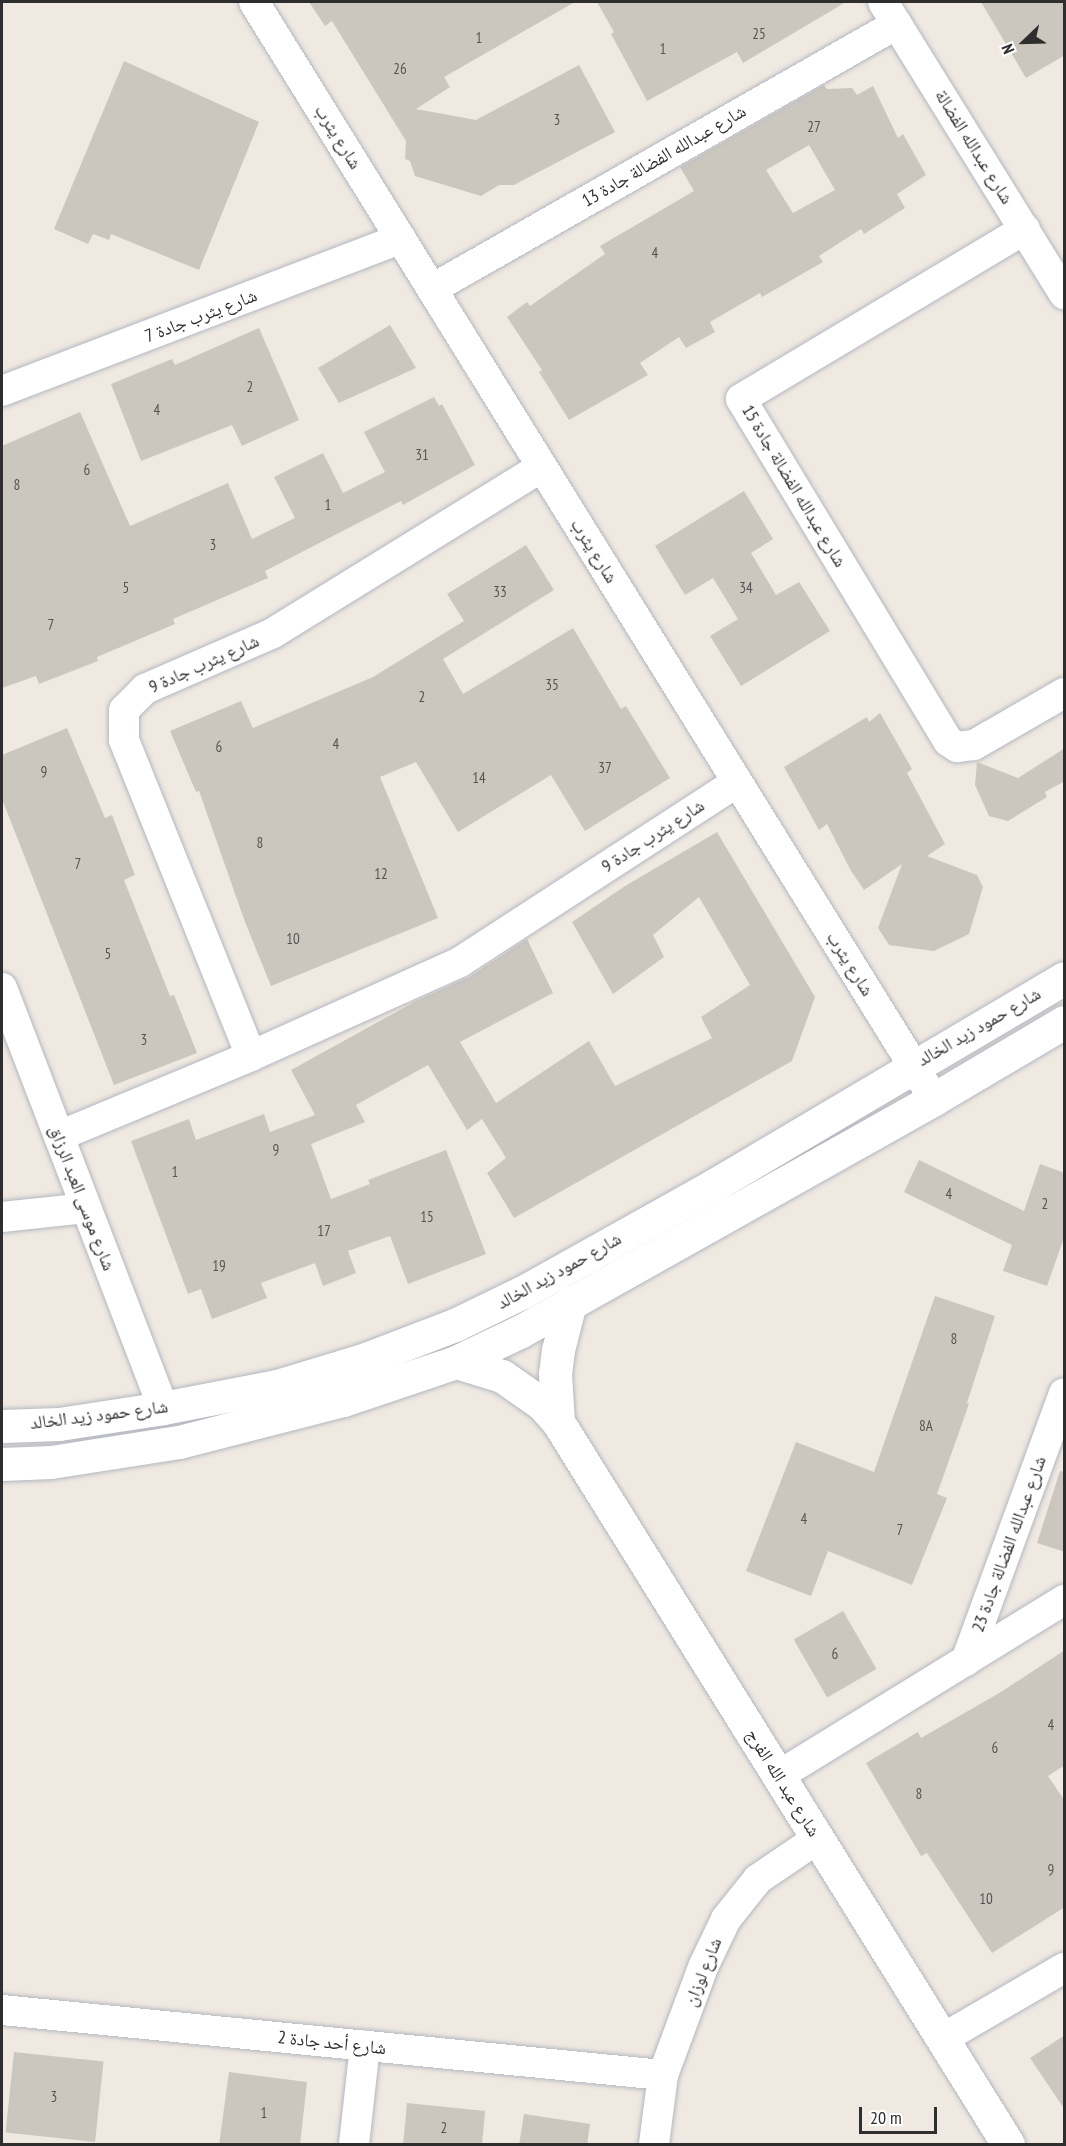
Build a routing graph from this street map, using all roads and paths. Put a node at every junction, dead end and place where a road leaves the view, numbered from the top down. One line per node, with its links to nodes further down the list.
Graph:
1 (254, 2): 4 (street, شارع يثرب)
2 (890, 13): 3 (street, شارع عبدالله الفضالة); 5 (street, شارع عبدالله الفضالة جادة 13)
3 (1025, 229): 6 (street, شارع عبدالله الفضالة); 9 (street, شارع عبدالله الفضالة جادة 15)
4 (401, 239): 5 (street, شارع يثرب); 7 (street, شارع يثرب جادة 7)
5 (432, 289): 8 (street, شارع يثرب)
6 (1065, 294)
7 (2, 392)
8 (542, 467): 10 (street, شارع يثرب); 14 (street, شارع يثرب جادة 9)
9 (1065, 693)
10 (736, 782): 14 (street, شارع يثرب جادة 9); 15 (street, شارع يثرب)
11 (1065, 978): 15 (main road, شارع حمود زيد الخالد)
12 (2, 988): 17 (street, شارع موسى العبد الرزاق)
13 (1065, 1022): 16 (main road, شارع حمود زيد الخالد)
14 (251, 1056): 17 (street, شارع يثرب جادة 9)
15 (913, 1066): 16 (street, شارع يثرب); 23 (main road, شارع حمود زيد الخالد)
16 (934, 1100): 20 (main road, شارع حمود زيد الخالد)
17 (58, 1136): 18 (street, شارع موسى العبد الرزاق)
18 (86, 1208): 19 (street); 23 (street, شارع موسى العبد الرزاق)
19 (2, 1216)
20 (570, 1303): 21 (main road, شارع حمود زيد الخالد); 24 (main road, شارع عبد الله الفرج)
21 (456, 1362): 24 (main road, شارع عبد الله الفرج); 26 (main road, شارع حمود زيد الخالد)
22 (1065, 1393): 28 (street, شارع عبدالله الفضالة جادة 23)
23 (163, 1408): 25 (main road, شارع حمود زيد الخالد)
24 (558, 1422): 29 (main road, شارع عبد الله الفرج)
25 (2, 1426)
26 (2, 1464)
27 (1065, 1600): 28 (street, شارع عبدالله الفضالة جادة 23)
28 (966, 1661): 29 (street, شارع عبدالله الفضالة جادة 23)
29 (778, 1776): 30 (main road, شارع عبد الله الفرج)
30 (817, 1839): 33 (main road, شارع عبد الله الفرج); 35 (street, شارع لوزان)
31 (1065, 1968): 33 (street)
32 (2, 2010): 34 (street, شارع أحد جادة 2)
33 (942, 2039): 38 (main road, شارع عبد الله الفرج)
34 (365, 2046): 35 (street, شارع أحد جادة 2); 36 (street)
35 (663, 2075): 37 (street, شارع لوزان)
36 (354, 2145)
37 (654, 2145)
38 (1008, 2145)

